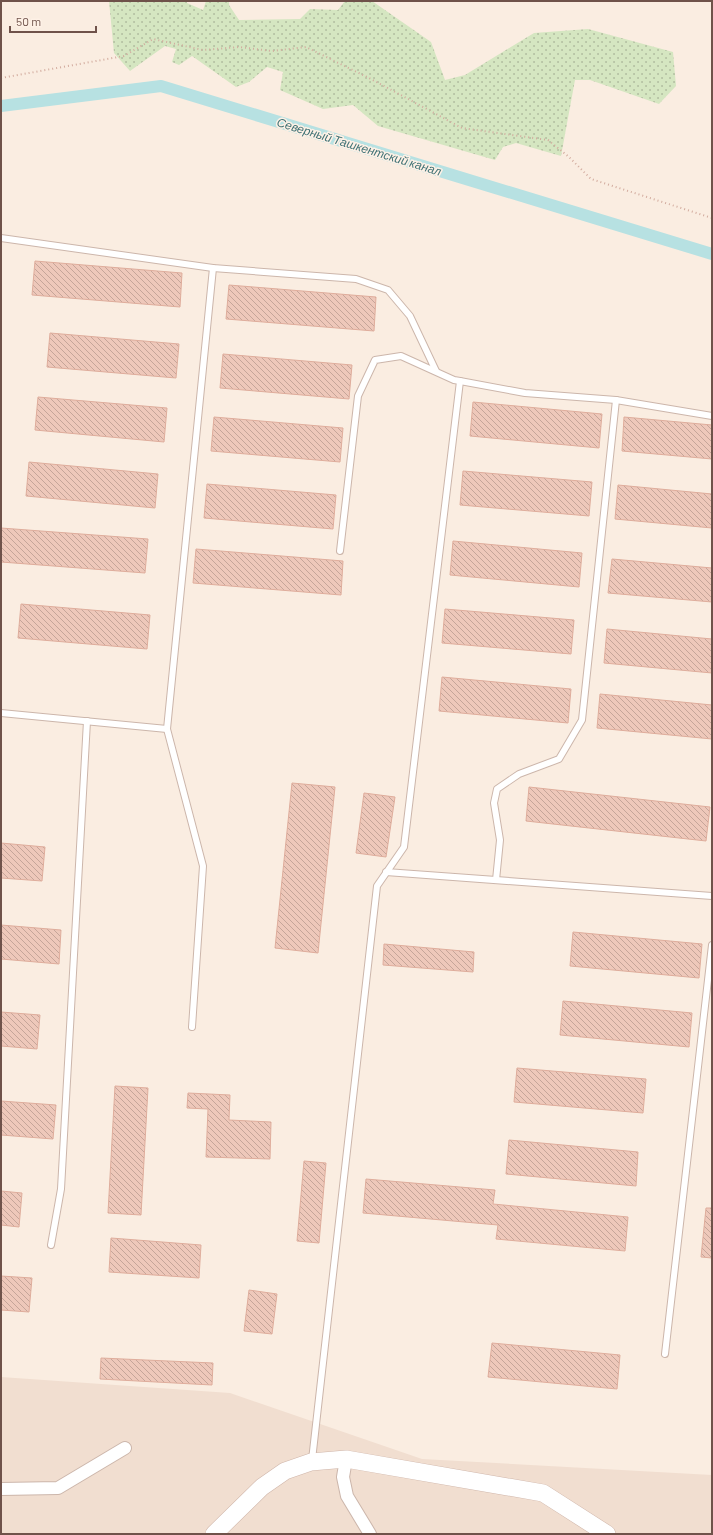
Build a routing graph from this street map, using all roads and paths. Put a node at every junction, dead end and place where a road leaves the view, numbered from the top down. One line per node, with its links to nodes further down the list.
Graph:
1 (1, 78): 2 (path)
2 (712, 218)
3 (1, 238): 4 (lane)
4 (213, 268): 5 (lane); 12 (lane)
5 (436, 371): 6 (lane); 9 (lane)
6 (460, 381): 7 (lane); 13 (lane)
7 (616, 400): 8 (lane); 14 (lane)
8 (712, 416)
9 (340, 551)
10 (1, 713): 11 (lane)
11 (87, 721): 12 (lane); 18 (lane)
12 (167, 729): 17 (lane)
13 (386, 872): 14 (lane); 22 (lane)
14 (496, 880): 15 (lane)
15 (712, 896)
16 (712, 944): 19 (lane)
17 (192, 1027)
18 (50, 1245)
19 (665, 1354)
20 (124, 1448): 23 (street)
21 (346, 1459): 22 (street); 25 (street); 26 (street)
22 (311, 1462): 24 (street)
23 (1, 1489)
24 (214, 1534)
25 (370, 1534)
26 (607, 1534)

